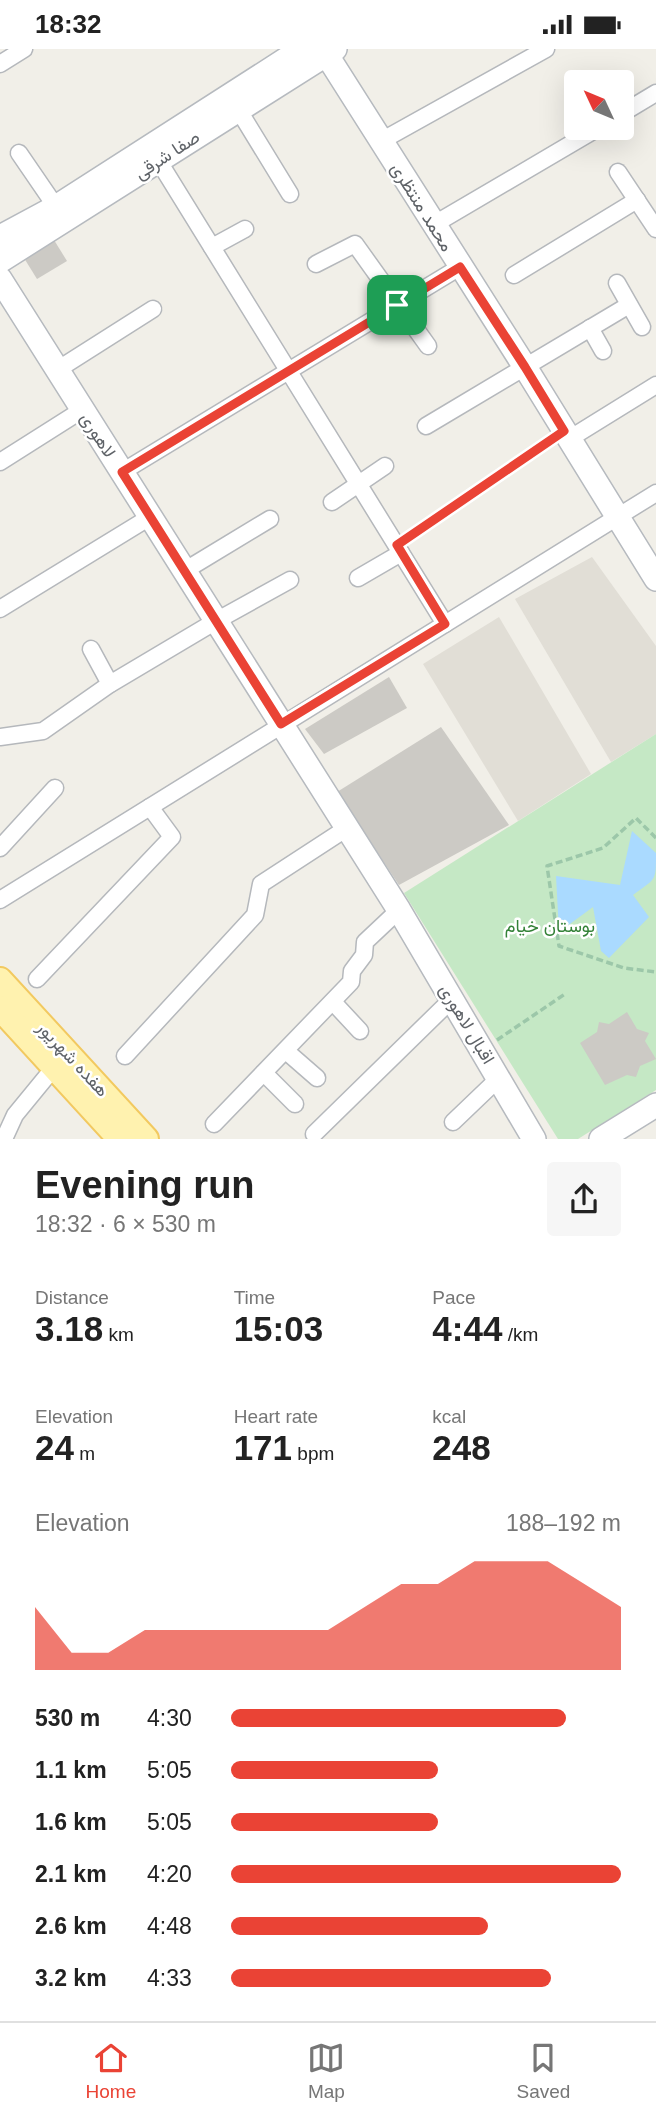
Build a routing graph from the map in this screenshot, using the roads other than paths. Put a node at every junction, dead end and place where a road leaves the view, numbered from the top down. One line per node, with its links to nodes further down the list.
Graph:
1 (24, 49): 5 (street)
2 (302, 49): 7 (main road, صفا شرقی)
3 (546, 49): 10 (street)
4 (328, 51): 7 (main road, صفا شرقی); 10 (main road, محمد منتظری)
5 (0, 64)
6 (656, 93): 8 (street)
7 (234, 102): 12 (main road, صفا شرقی); 14 (street)
8 (634, 106)
9 (578, 140): 17 (street)
10 (381, 141): 17 (main road, محمد منتظری)
11 (19, 153): 16 (street)
12 (154, 153): 16 (main road, صفا شرقی); 21 (street); 22 (main road, صفا شرقی)
13 (618, 172): 15 (street)
14 (290, 194)
15 (637, 200): 19 (street); 25 (street)
16 (56, 207): 20 (main road, صفا شرقی)
17 (433, 225): 24 (main road, محمد منتظری)
18 (245, 229): 21 (street)
19 (656, 229)
20 (0, 237)
21 (212, 247): 37 (street)
22 (0, 261)
23 (316, 264): 28 (street)
24 (460, 267): 28 (street); 35 (main road, محمد منتظری)
25 (514, 275)
26 (0, 279): 36 (main road, لاهوری)
27 (617, 283): 29 (street)
28 (397, 305): 33 (street); 37 (street)
29 (629, 305): 31 (street); 32 (street)
30 (153, 309): 36 (street)
31 (642, 327)
32 (590, 328): 34 (street); 35 (street)
33 (428, 346)
34 (603, 351)
35 (525, 367): 40 (street); 41 (main road, محمد منتظری)
36 (57, 370): 39 (main road, لاهوری)
37 (289, 370): 44 (street); 45 (street)
38 (656, 385): 41 (street)
39 (82, 410): 42 (street); 44 (main road, لاهوری)
40 (425, 426)
41 (566, 435): 49 (main road, محمد منتظری)
42 (0, 462)
43 (385, 466): 45 (street)
44 (122, 472): 48 (main road, لاهوری)
45 (359, 484): 47 (street); 51 (street)
46 (656, 493): 49 (street)
47 (332, 502)
48 (150, 517): 52 (main road, لاهوری); 56 (street)
49 (618, 518): 54 (main road, محمد منتظری); 58 (street)
50 (270, 519): 52 (street)
51 (399, 549): 53 (street); 58 (street)
52 (184, 571): 57 (main road, لاهوری)
53 (358, 578)
54 (656, 579)
55 (290, 580): 57 (street)
56 (0, 609)
57 (216, 621): 60 (street); 61 (main road, لاهوری)
58 (445, 624): 61 (street)
59 (90, 649): 60 (street)
60 (110, 684): 62 (street)
61 (281, 724): 64 (street); 65 (main road, لاهوری)
62 (0, 737)
63 (55, 788): 66 (street)
64 (150, 807): 67 (street); 69 (street)
65 (347, 828): 68 (main road, لاهوری); 76 (street)
66 (0, 848)
67 (0, 900)
68 (398, 910): 71 (main road, اقبال لاهوری); 72 (street)
69 (37, 979)
70 (0, 980): 88 (main road, هفده شهریور)
71 (452, 999): 80 (main road, اقبال لاهوری); 85 (street)
72 (333, 1002): 74 (street); 75 (street)
73 (0, 1008): 87 (main road, هفده شهریور)
74 (360, 1031)
75 (286, 1051): 77 (street); 79 (street)
76 (125, 1056)
77 (264, 1073): 81 (street); 84 (street)
78 (47, 1076): 86 (street)
79 (317, 1078)
80 (499, 1078): 83 (street); 89 (main road, اقبال لاهوری)
81 (295, 1104)
82 (656, 1105): 90 (main road)
83 (453, 1122)
84 (214, 1124)
85 (314, 1134)
86 (4, 1139)
87 (120, 1139)
88 (146, 1139)
89 (534, 1139)
90 (601, 1139)

